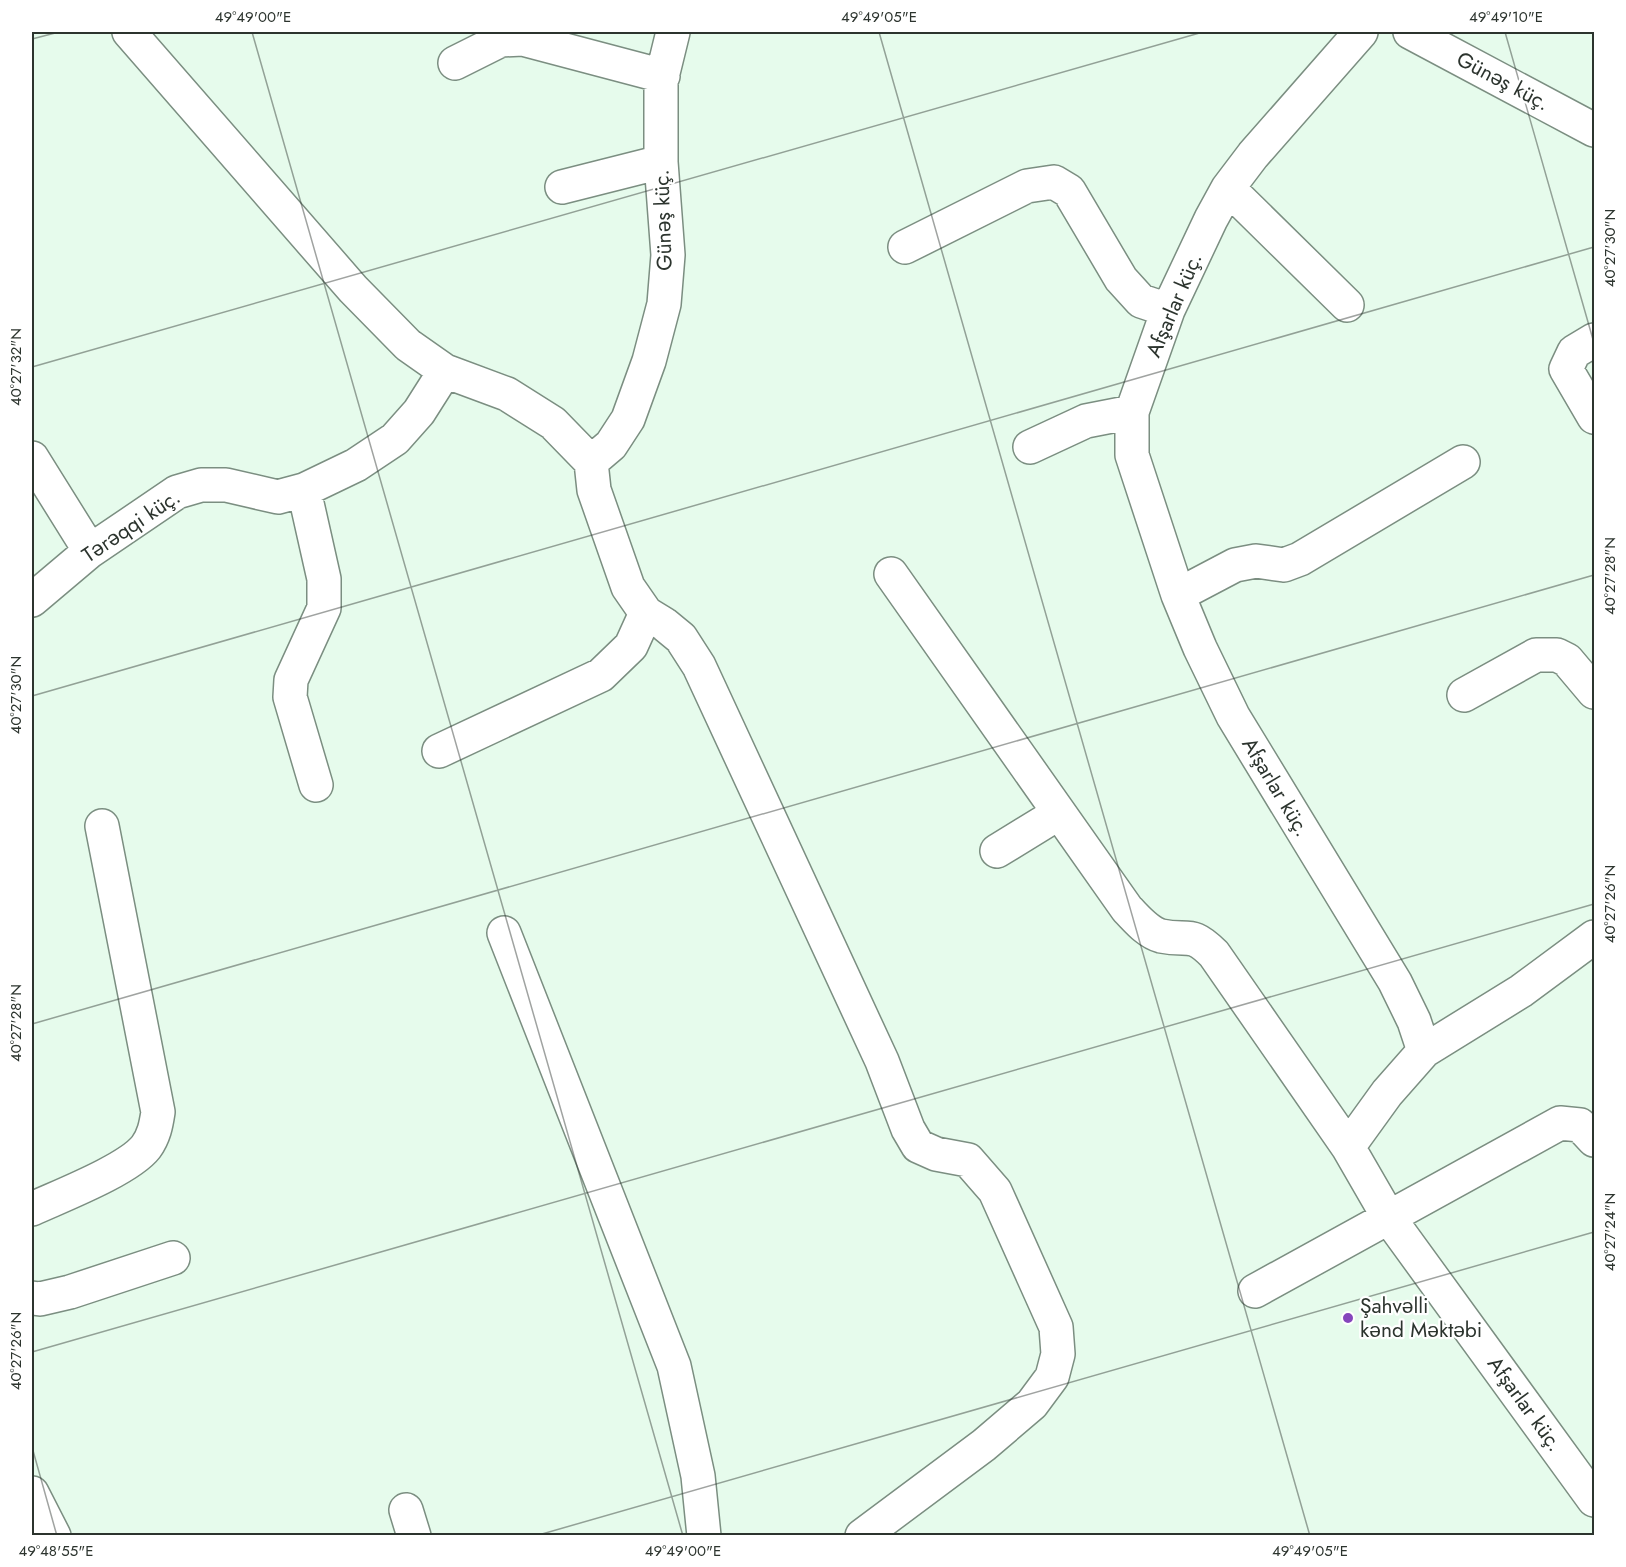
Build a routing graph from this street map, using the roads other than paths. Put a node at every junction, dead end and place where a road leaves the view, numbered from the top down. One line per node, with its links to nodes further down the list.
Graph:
1 (129, 32): 15 (street)
2 (673, 32): 6 (street, Günəş küç.)
3 (1361, 32): 10 (street, Afşarlar küç.)
4 (1410, 32): 7 (street, Günəş küç.)
5 (455, 63): 6 (street)
6 (663, 76): 8 (street, Günəş küç.)
7 (1594, 130)
8 (661, 162): 9 (street); 20 (street, Günəş küç.)
9 (562, 188)
10 (1228, 188): 12 (street); 13 (street, Afşarlar küç.)
11 (905, 247): 13 (street)
12 (1347, 305)
13 (1168, 310): 16 (street, Afşarlar küç.)
14 (1594, 340): 17 (street)
15 (445, 371): 20 (street); 22 (street, Tərəqqi küç.)
16 (1132, 412): 18 (street); 25 (street, Afşarlar küç.)
17 (1594, 417)
18 (1030, 447)
19 (32, 458): 23 (street)
20 (591, 462): 27 (street)
21 (1463, 462): 25 (street)
22 (304, 489): 23 (street, Tərəqqi küç.); 31 (street)
23 (90, 551): 26 (street, Tərəqqi küç.)
24 (891, 574): 32 (street, Afşarlar küç.)
25 (1179, 595): 37 (street, Afşarlar küç.)
26 (32, 600)
27 (646, 613): 30 (street); 49 (street)
28 (1594, 692): 29 (street)
29 (1464, 695)
30 (439, 751)
31 (316, 785)
32 (1059, 813): 34 (street); 39 (street, Afşarlar küç.)
33 (102, 826): 40 (street)
34 (997, 851)
35 (504, 933): 48 (street)
36 (1594, 937): 37 (street)
37 (1424, 1051): 39 (street)
38 (1594, 1140): 41 (street)
39 (1348, 1147): 41 (street, Afşarlar küç.)
40 (32, 1209)
41 (1389, 1218): 43 (street); 46 (street, Afşarlar küç.)
42 (173, 1258): 44 (street)
43 (1255, 1291)
44 (32, 1298)
45 (32, 1493): 47 (street)
46 (1594, 1500)
47 (54, 1536)
48 (704, 1536)
49 (862, 1536)

